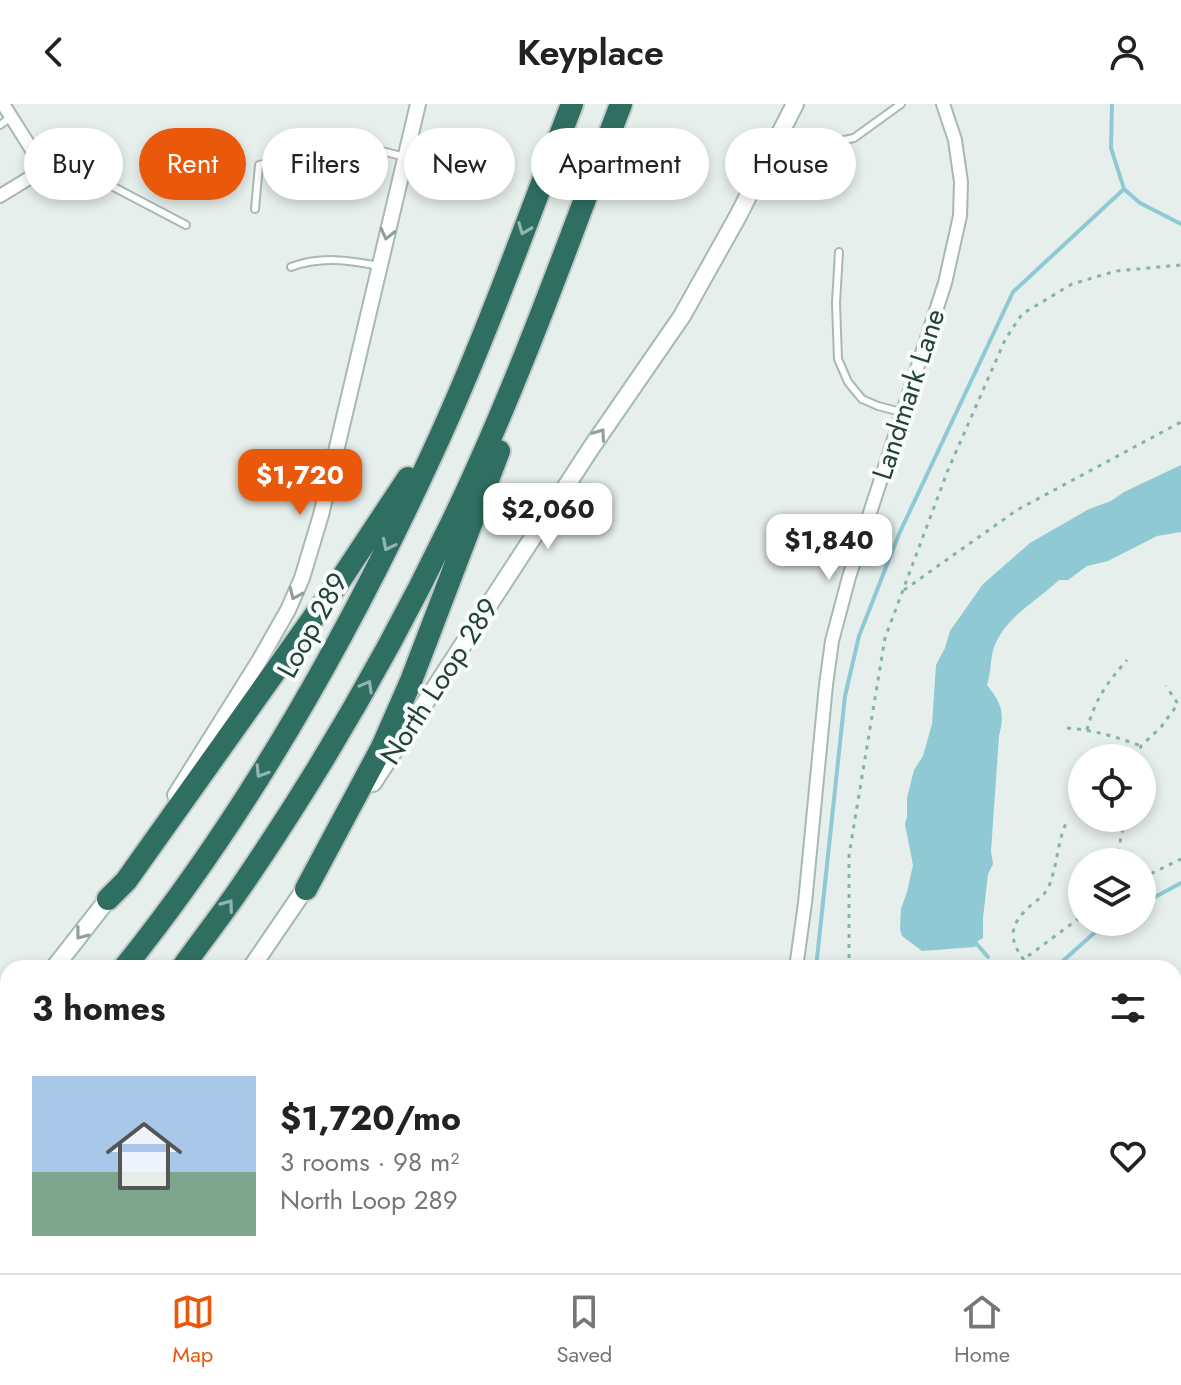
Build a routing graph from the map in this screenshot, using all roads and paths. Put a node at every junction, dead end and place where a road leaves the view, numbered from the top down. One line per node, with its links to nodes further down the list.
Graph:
1 (3, 104): 8 (street)
2 (418, 104): 9 (street)
3 (572, 104): 26 (highway, Loop 289, one-way to 26)
4 (621, 104): 25 (highway)
5 (795, 104): 10 (main road, North Loop 289)
6 (901, 104): 11 (lane)
7 (943, 104): 27 (street, Landmark Lane)
8 (6, 121): 12 (street)
9 (412, 128)
10 (783, 128)
11 (856, 137)
12 (24, 144)
13 (404, 157): 19 (lane)
14 (404, 161): 23 (street, one-way to 23)
15 (24, 181): 17 (street)
16 (123, 192): 20 (lane)
17 (0, 196)
18 (746, 200): 39 (main road, North Loop 289, one-way to 18)
19 (255, 209)
20 (186, 225)
21 (839, 252): 27 (lane)
22 (1181, 265): 29 (path)
23 (379, 266): 24 (lane); 40 (street, one-way to 40)
24 (291, 267)
25 (552, 283): 39 (highway); 44 (highway, one-way to 25)
26 (467, 372): 40 (highway); 43 (highway, Loop 289, one-way to 43)
27 (901, 412): 46 (street, Landmark Lane)
28 (1181, 422): 29 (path)
29 (902, 591): 47 (path)
30 (1127, 660): 33 (path)
31 (1166, 686): 35 (path)
32 (1067, 728): 33 (path)
33 (1087, 730): 34 (path)
34 (1136, 744)
35 (1143, 744)
36 (1068, 819): 48 (path)
37 (1181, 859): 38 (path)
38 (1156, 871)
39 (306, 889): 45 (main road, North Loop 289)
40 (108, 899): 42 (main road, one-way to 42)
41 (1068, 926): 48 (path)
42 (60, 960)
43 (130, 960)
44 (188, 960)
45 (257, 960)
46 (797, 960)
47 (849, 960)
48 (1023, 960)

